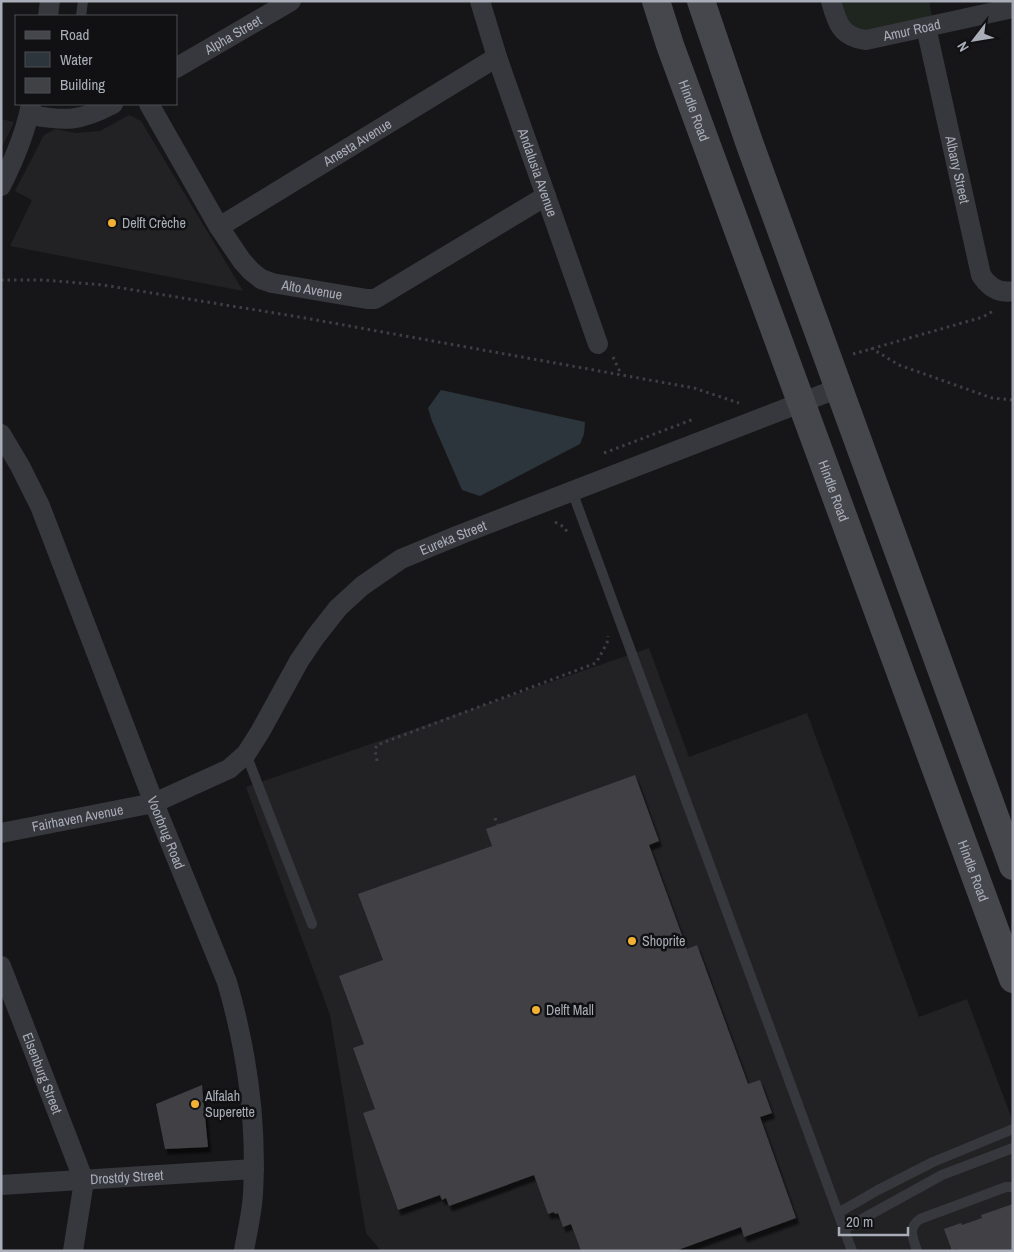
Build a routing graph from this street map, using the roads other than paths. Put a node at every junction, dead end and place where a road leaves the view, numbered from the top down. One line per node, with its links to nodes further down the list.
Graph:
1 (50, 1): 9 (street)
2 (84, 1): 10 (lane)
3 (291, 1): 13 (street, Alpha Street)
4 (480, 1): 12 (street, Andalusia Avenue)
5 (656, 1): 23 (main road, Hindle Road)
6 (701, 1): 22 (main road)
7 (831, 1): 11 (street, Amur Road)
8 (1013, 8): 11 (street, Amur Road)
9 (48, 15)
10 (82, 15)
11 (926, 27): 20 (street, Albany Street)
12 (497, 57): 18 (street, Andalusia Avenue); 19 (street, Anesta Avenue)
13 (178, 67)
14 (111, 105): 16 (street)
15 (149, 105): 19 (street, Alto Avenue)
16 (30, 109): 17 (street)
17 (1, 186)
18 (546, 196): 19 (street, Alto Avenue); 21 (street, Andalusia Avenue)
19 (219, 227)
20 (1013, 291)
21 (598, 344)
22 (840, 388): 23 (street, Eureka Street); 29 (main road)
23 (802, 403): 25 (street, Eureka Street); 32 (main road, Hindle Road)
24 (1, 434): 27 (street, Voorbrug Road)
25 (572, 491): 26 (street, Eureka Street); 39 (lane)
26 (246, 754): 27 (street, Eureka Street); 30 (lane)
27 (154, 803): 28 (street, Fairhaven Avenue); 35 (street, Voorbrug Road)
28 (1, 833)
29 (1013, 866)
30 (312, 924)
31 (1, 966): 36 (street, Elsenburg Street)
32 (1013, 979)
33 (1013, 1129): 39 (lane)
34 (1013, 1148): 40 (lane)
35 (254, 1169): 36 (street, Drostdy Street); 42 (street, Voorbrug Road)
36 (84, 1181): 37 (street, Drostdy Street); 41 (street)
37 (1, 1185)
38 (1013, 1187): 44 (lane)
39 (838, 1213): 40 (lane)
40 (844, 1229): 43 (lane)
41 (73, 1251)
42 (244, 1251)
43 (852, 1251)
44 (917, 1251)

